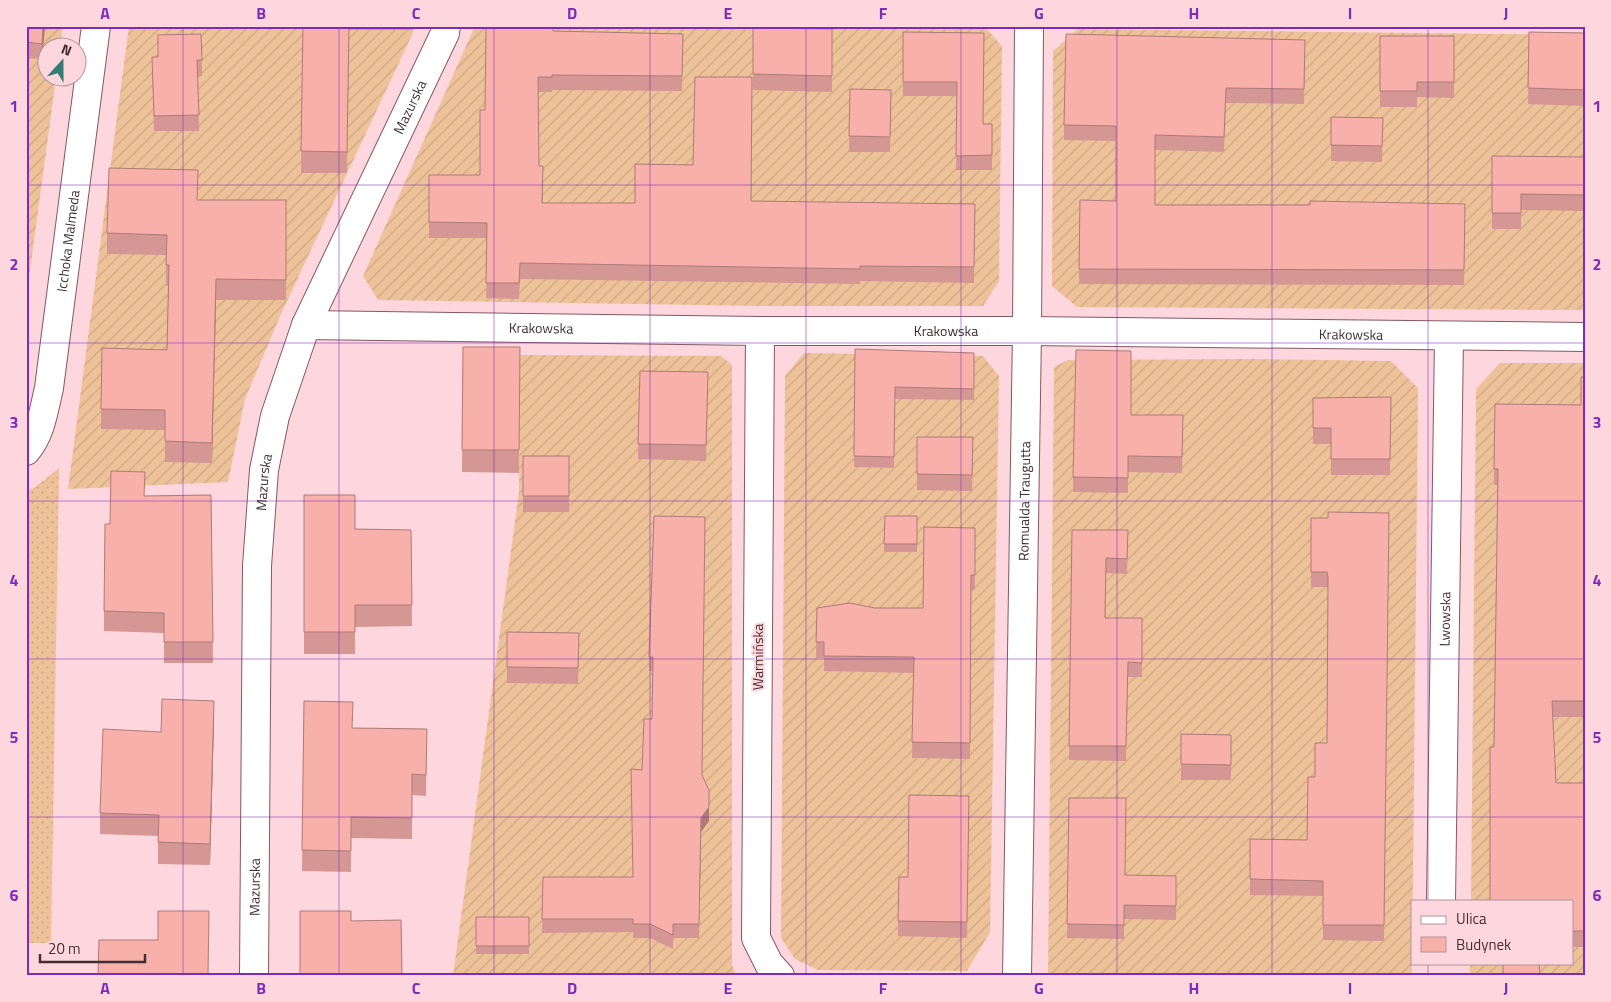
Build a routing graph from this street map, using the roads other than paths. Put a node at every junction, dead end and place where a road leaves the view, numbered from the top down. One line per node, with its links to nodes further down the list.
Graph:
1 (96, 26): 9 (street, Icchoka Malmeda)
2 (446, 26): 4 (street, Mazurska)
3 (1029, 26): 6 (street, Romualda Traugutta)
4 (306, 325): 5 (street, Krakowska); 11 (street, Mazurska)
5 (760, 331): 6 (street, Krakowska); 12 (street, Warmińska)
6 (1027, 331): 7 (street, Krakowska); 13 (street, Romualda Traugutta)
7 (1449, 337): 8 (street, Krakowska); 10 (street, Lwowska)
8 (1585, 338)
9 (26, 451)
10 (1441, 900)
11 (254, 976)
12 (780, 976)
13 (1017, 976)

